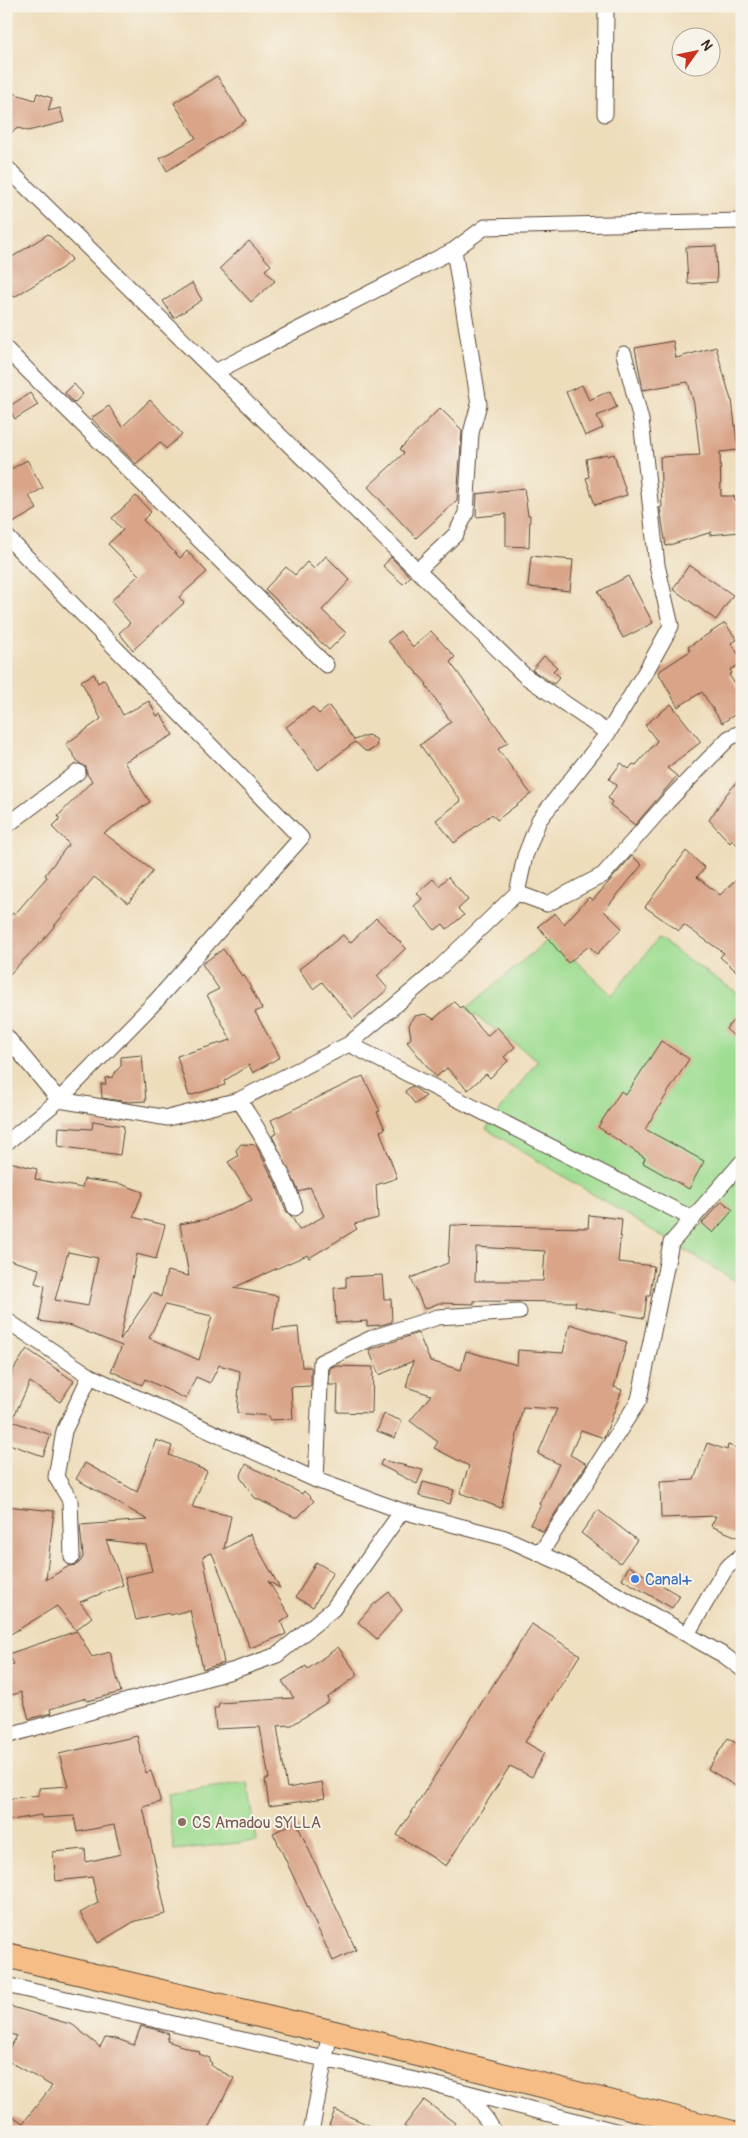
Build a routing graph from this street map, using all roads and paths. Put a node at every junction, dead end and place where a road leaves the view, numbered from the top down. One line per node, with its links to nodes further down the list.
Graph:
1 (606, 6): 2 (street)
2 (606, 114)
3 (6, 167): 8 (street)
4 (742, 221): 5 (street)
5 (454, 250): 8 (street); 10 (street)
6 (6, 349): 11 (street)
7 (624, 354): 13 (street)
8 (215, 372): 10 (street)
9 (6, 536): 19 (street)
10 (417, 571): 13 (street)
11 (326, 666)
12 (742, 732): 16 (street)
13 (608, 733): 16 (street)
14 (78, 772): 15 (street)
15 (6, 826)
16 (517, 893): 18 (street)
17 (6, 1036): 19 (street)
18 (349, 1044): 20 (street); 24 (street)
19 (59, 1100): 20 (street); 21 (street)
20 (239, 1100): 23 (street)
21 (6, 1143)
22 (742, 1162): 24 (street)
23 (295, 1208)
24 (693, 1218): 30 (street)
25 (519, 1312): 28 (street)
26 (6, 1320): 27 (street)
27 (90, 1376): 28 (street); 32 (street)
28 (316, 1480): 29 (street)
29 (402, 1511): 30 (street); 35 (street)
30 (540, 1554): 33 (street)
31 (742, 1555): 33 (street)
32 (72, 1557)
33 (686, 1634): 34 (street)
34 (742, 1669)
35 (6, 1736)
36 (6, 1955): 38 (main road)
37 (6, 1985): 39 (street)
38 (205, 2002): 39 (street); 40 (main road)
39 (197, 2029): 41 (street)
40 (330, 2032): 41 (street); 42 (main road)
41 (325, 2059): 43 (street); 45 (street)
42 (448, 2062): 43 (street); 48 (main road)
43 (441, 2086): 44 (street)
44 (465, 2093): 46 (street); 47 (street)
45 (311, 2132)
46 (494, 2132)
47 (618, 2132)
48 (729, 2132)

